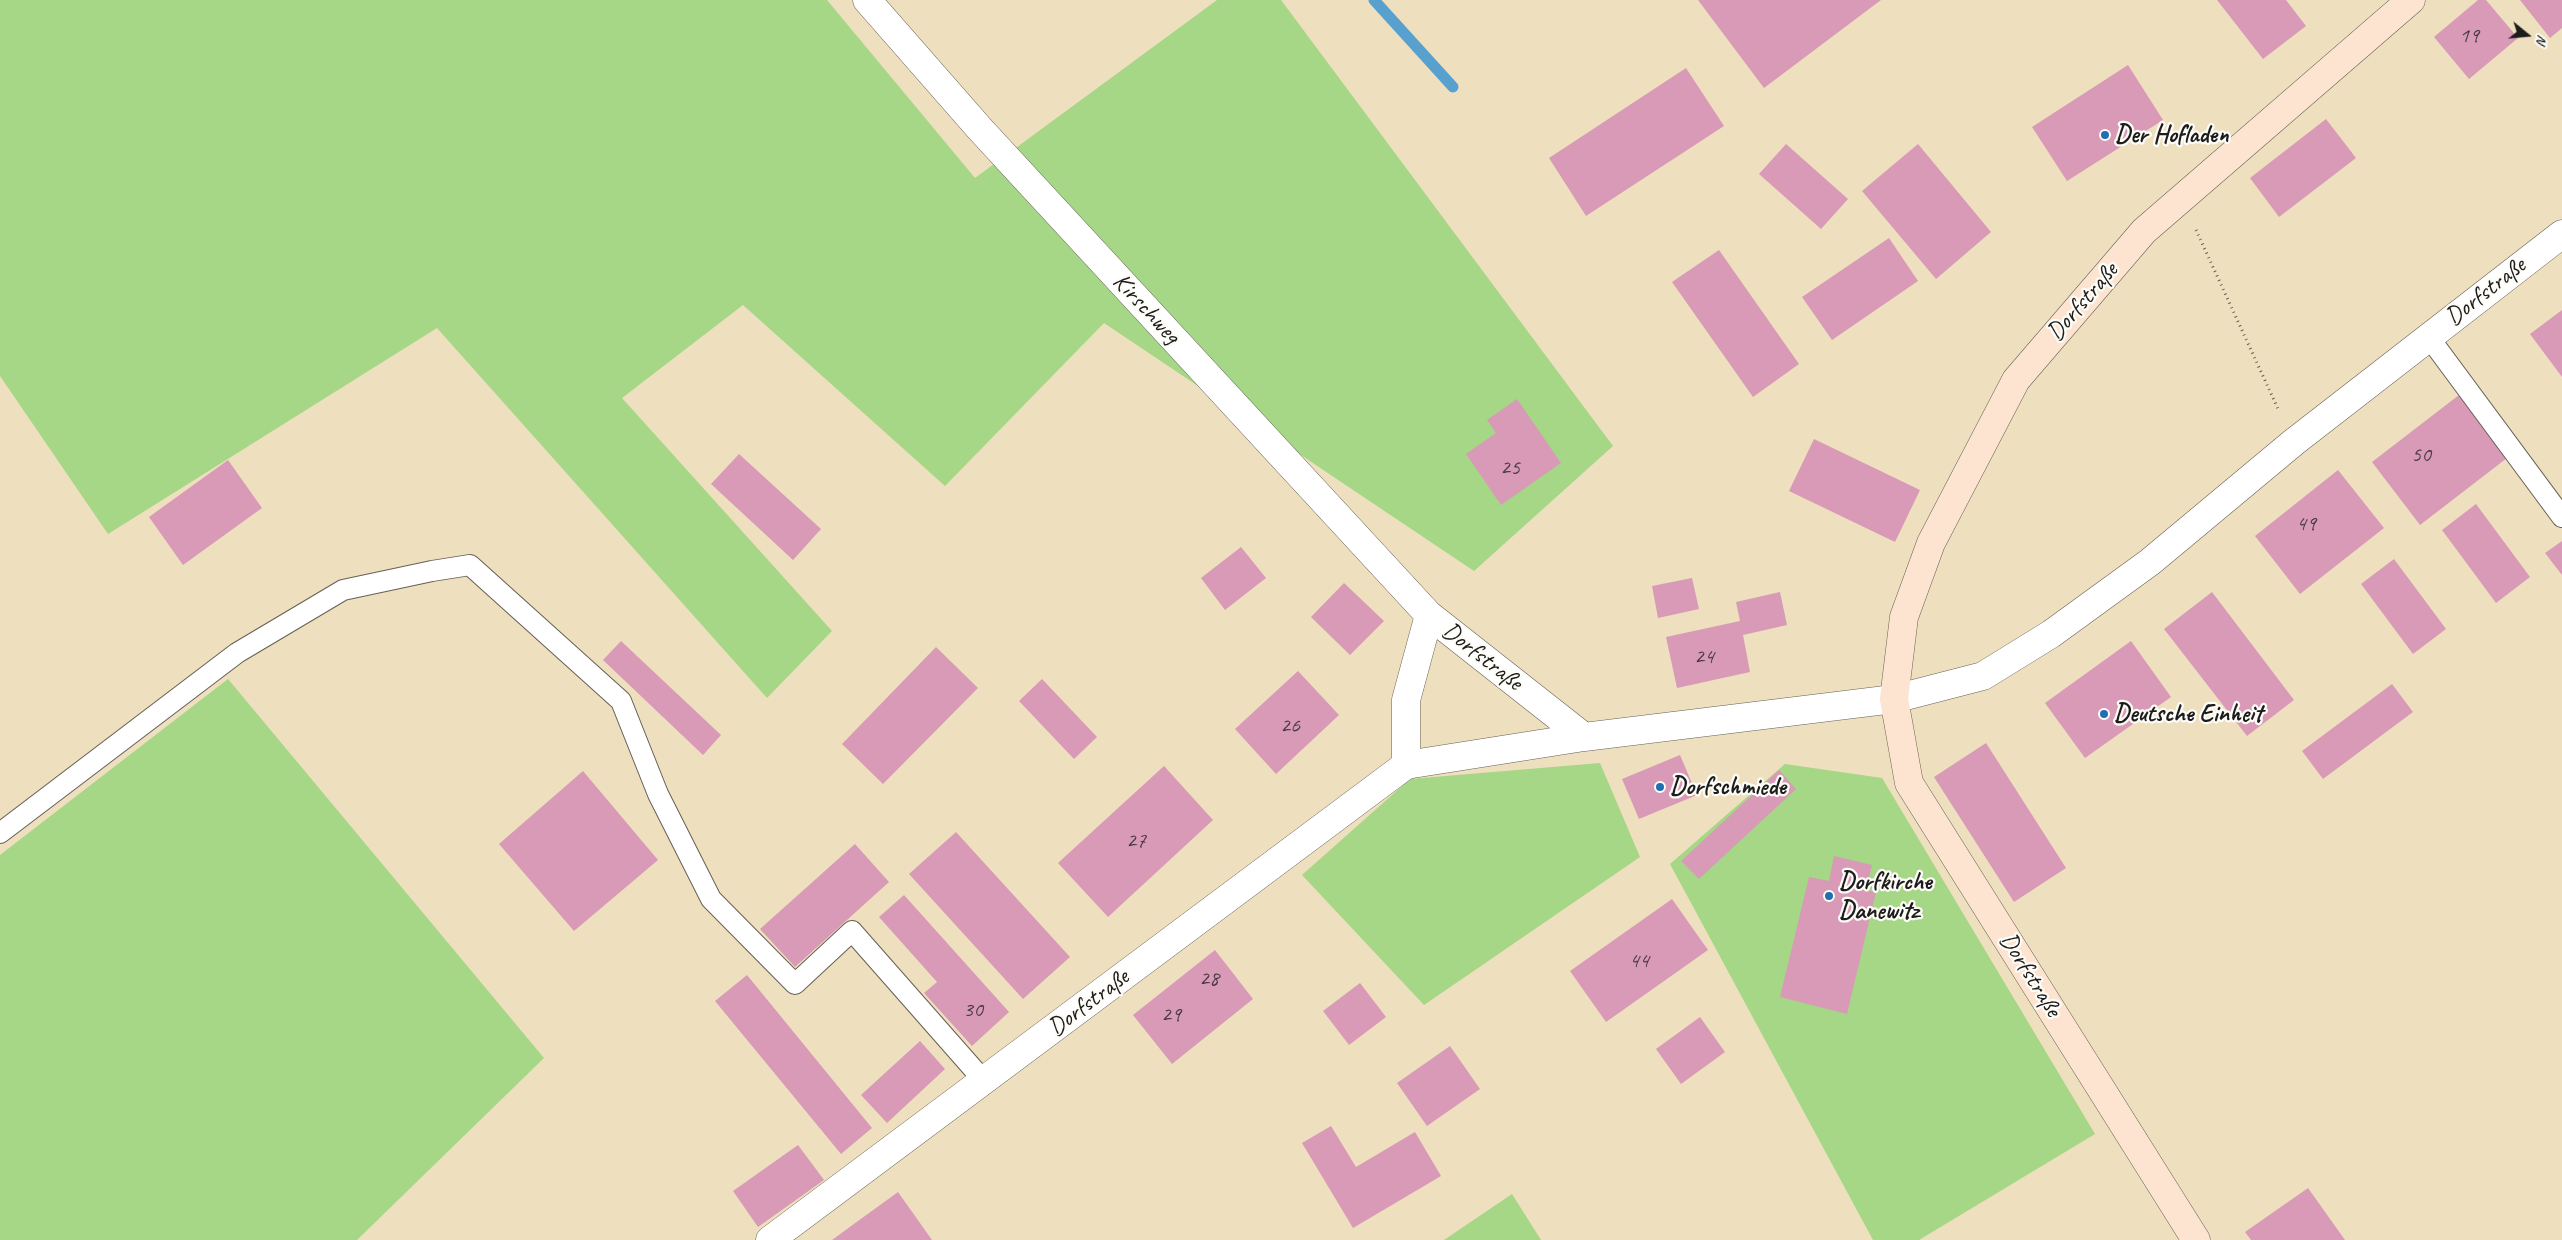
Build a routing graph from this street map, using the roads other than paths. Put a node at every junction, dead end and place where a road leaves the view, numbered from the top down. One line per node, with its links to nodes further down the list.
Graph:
1 (867, 0): 6 (street, Kirschweg)
2 (2411, 0): 7 (street, Dorfstraße)
3 (2562, 234): 4 (street, Dorfstraße)
4 (2428, 336): 5 (lane); 7 (street, Dorfstraße)
5 (2562, 517)
6 (1429, 615): 8 (street, Dorfstraße); 9 (street, Dorfstraße)
7 (1894, 699): 8 (street, Dorfstraße); 13 (street, Dorfstraße)
8 (1584, 737): 9 (street, Dorfstraße)
9 (1406, 765): 11 (street, Dorfstraße)
10 (0, 833): 11 (lane)
11 (984, 1081): 12 (street, Dorfstraße)
12 (770, 1240)
13 (2196, 1240)

